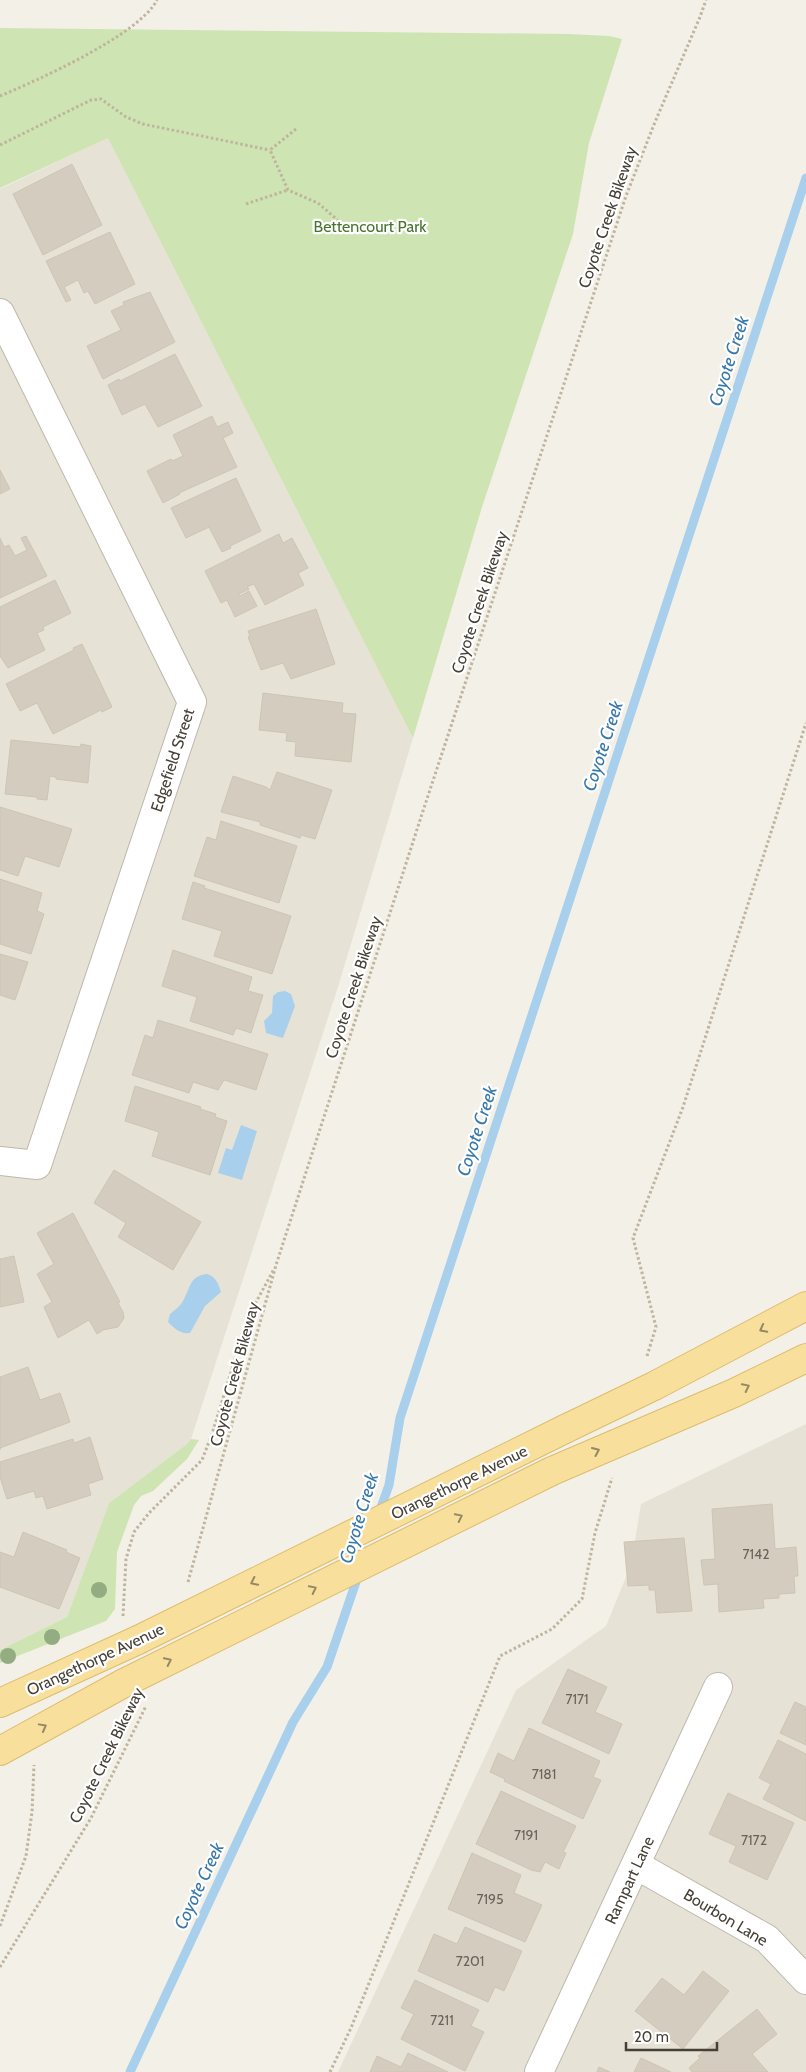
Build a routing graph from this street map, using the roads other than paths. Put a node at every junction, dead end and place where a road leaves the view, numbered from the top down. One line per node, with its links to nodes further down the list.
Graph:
1 (0, 313): 2 (street, Edgefield Street)
2 (0, 1161)
3 (806, 1306): 6 (main road, Orangethorpe Avenue, one-way to 6, bridge)
4 (806, 1358): 7 (main road, Orangethorpe Avenue, one-way to 4, bridge)
5 (718, 1687): 8 (street, Rampart Lane)
6 (0, 1703)
7 (0, 1751)
8 (636, 1865): 9 (street, Bourbon Lane); 10 (street, Rampart Lane)
9 (806, 1980)
10 (539, 2072)

